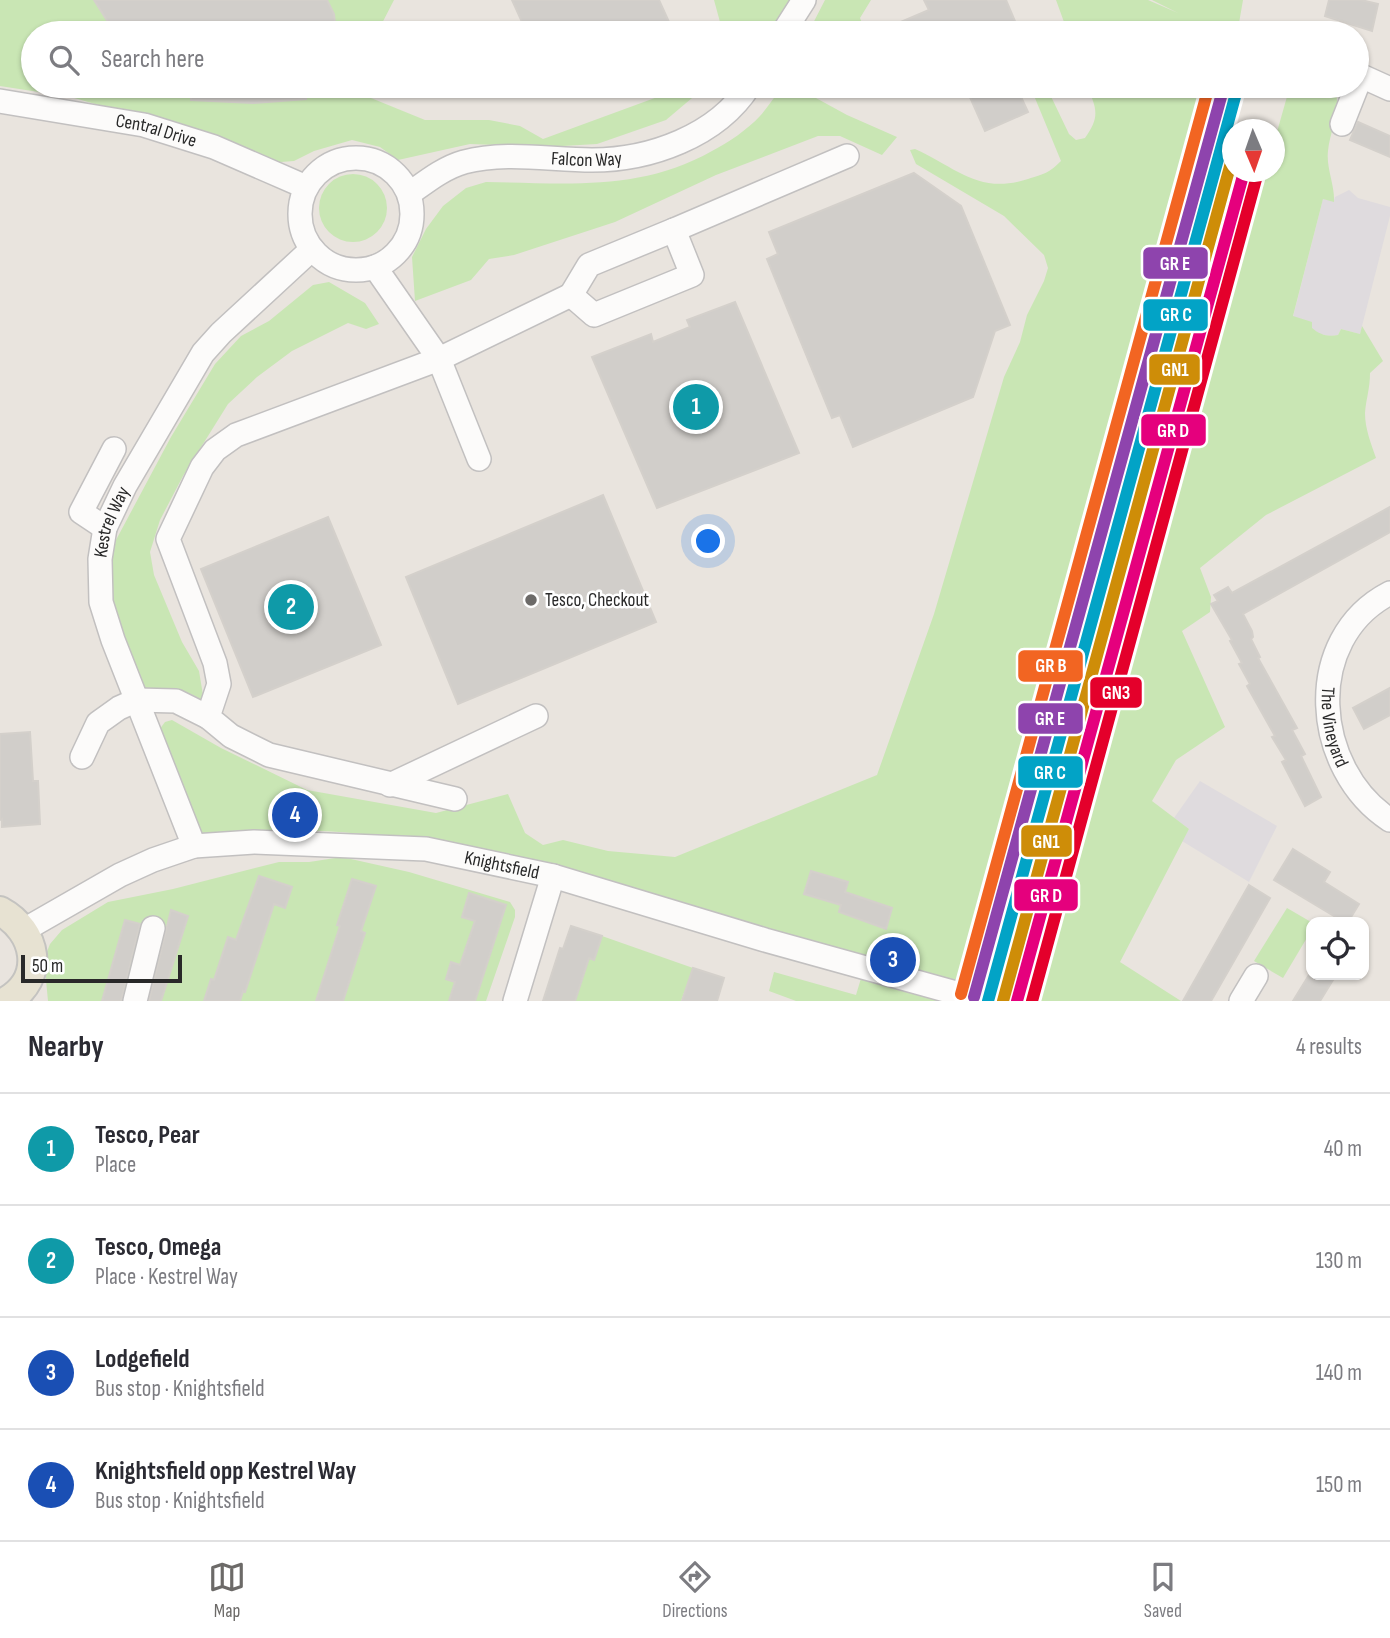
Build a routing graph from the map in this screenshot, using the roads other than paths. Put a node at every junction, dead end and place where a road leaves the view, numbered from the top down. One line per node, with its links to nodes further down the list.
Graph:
1 (804, 0): 2 (street)
2 (791, 21)
3 (1369, 80): 4 (street)
4 (1390, 89)
5 (741, 98): 11 (street, Falcon Way)
6 (1351, 98): 8 (street)
7 (0, 101): 10 (street, Central Drive)
8 (1342, 124)
9 (847, 156): 12 (street)
10 (306, 187): 11 (street); 13 (street)
11 (409, 194): 14 (street)
12 (674, 230): 15 (street); 15 (street)
13 (312, 249): 14 (street); 19 (street, Kestrel Way)
14 (375, 267): 16 (street)
15 (571, 295): 16 (street)
16 (439, 359): 18 (street); 22 (street)
17 (114, 449): 19 (street)
18 (480, 459)
19 (105, 528): 21 (street, Kestrel Way)
20 (1390, 593): 27 (street, The Vineyard)
21 (138, 700): 22 (street); 24 (street); 28 (street, Kestrel Way)
22 (208, 716): 25 (street)
23 (536, 716): 25 (street)
24 (82, 757)
25 (390, 785): 26 (street)
26 (456, 799)
27 (1390, 820)
28 (194, 846): 29 (street, Knightsfield); 32 (street, Knightsfield)
29 (553, 876): 36 (street); 37 (street, Knightsfield)
30 (0, 911): 32 (main road)
31 (153, 928): 35 (street)
32 (24, 930): 34 (main road)
33 (1256, 976): 38 (street)
34 (14, 999)
35 (135, 1001)
36 (515, 1001)
37 (985, 1001)
38 (1241, 1001)

